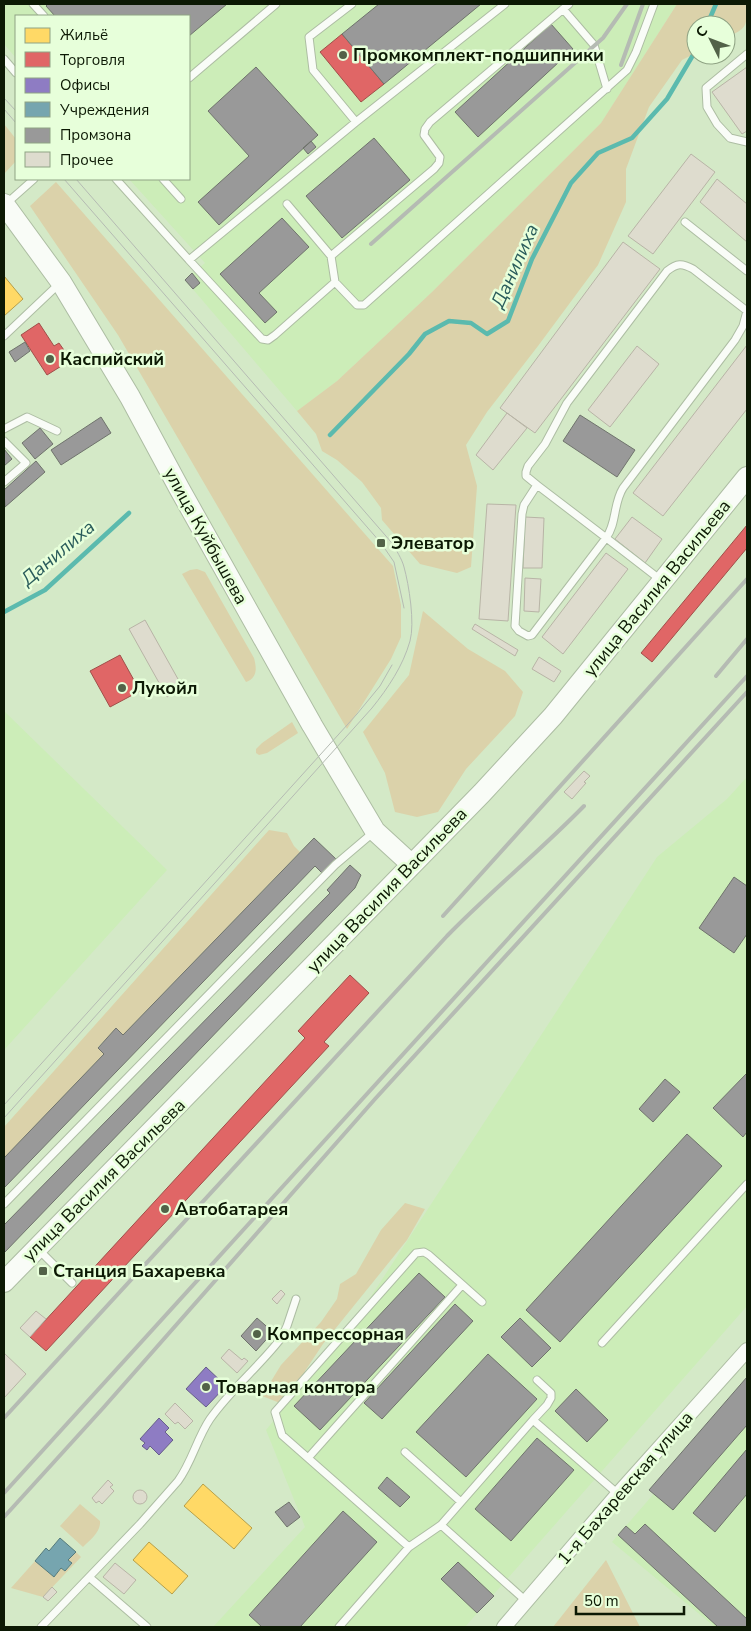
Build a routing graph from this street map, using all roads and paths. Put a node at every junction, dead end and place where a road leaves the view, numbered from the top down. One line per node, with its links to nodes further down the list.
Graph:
1 (33, 4): 8 (lane)
2 (276, 4): 12 (lane)
3 (352, 4): 14 (lane)
4 (505, 4): 14 (lane)
5 (569, 4): 7 (lane)
6 (654, 4): 13 (lane)
7 (563, 9): 13 (lane); 23 (lane)
8 (43, 15)
9 (747, 54): 15 (lane)
10 (4, 59): 11 (lane)
11 (15, 72)
12 (190, 77)
13 (607, 89): 27 (lane)
14 (356, 122): 24 (lane)
15 (747, 142)
16 (33, 180): 21 (lane)
17 (117, 180): 24 (lane)
18 (164, 180): 19 (lane)
19 (181, 199)
20 (287, 204): 23 (lane)
21 (4, 205): 26 (main road, улица Куйбышева)
22 (685, 222): 25 (lane)
23 (331, 256): 27 (lane)
24 (190, 260): 27 (lane)
25 (747, 271)
26 (61, 282): 29 (lane); 38 (main road, улица Куйбышева)
27 (335, 282)
28 (747, 311): 35 (lane); 36 (lane)
29 (4, 336)
30 (4, 429): 31 (lane)
31 (58, 430)
32 (4, 441): 34 (lane)
33 (747, 477): 37 (main road, улица Василия Васильева)
34 (4, 482)
35 (537, 485): 36 (lane); 36 (lane)
36 (606, 538): 37 (lane)
37 (662, 581): 39 (main road, улица Василия Васильева)
38 (375, 831): 39 (main road, улица Куйбышева); 41 (lane)
39 (411, 864): 42 (main road, улица Василия Васильева)
40 (747, 1184): 48 (lane)
41 (4, 1204)
42 (37, 1248): 43 (main road, улица Василия Васильева); 44 (lane)
43 (4, 1282)
44 (72, 1283)
45 (462, 1285): 47 (lane); 53 (lane); 53 (lane)
46 (296, 1300): 58 (lane)
47 (482, 1302)
48 (602, 1343)
49 (747, 1350): 54 (street, 1-я Бахаревская улица)
50 (537, 1380): 51 (lane)
51 (533, 1420): 54 (lane); 55 (lane)
52 (404, 1452): 55 (lane)
53 (308, 1458): 57 (lane)
54 (618, 1494): 59 (street, 1-я Бахаревская улица)
55 (461, 1502): 56 (lane)
56 (440, 1525): 57 (lane); 59 (lane)
57 (410, 1547): 62 (lane)
58 (89, 1578): 60 (lane); 61 (lane)
59 (526, 1601): 63 (street, 1-я Бахаревская улица)
60 (41, 1627)
61 (147, 1627)
62 (339, 1627)
63 (504, 1627)

